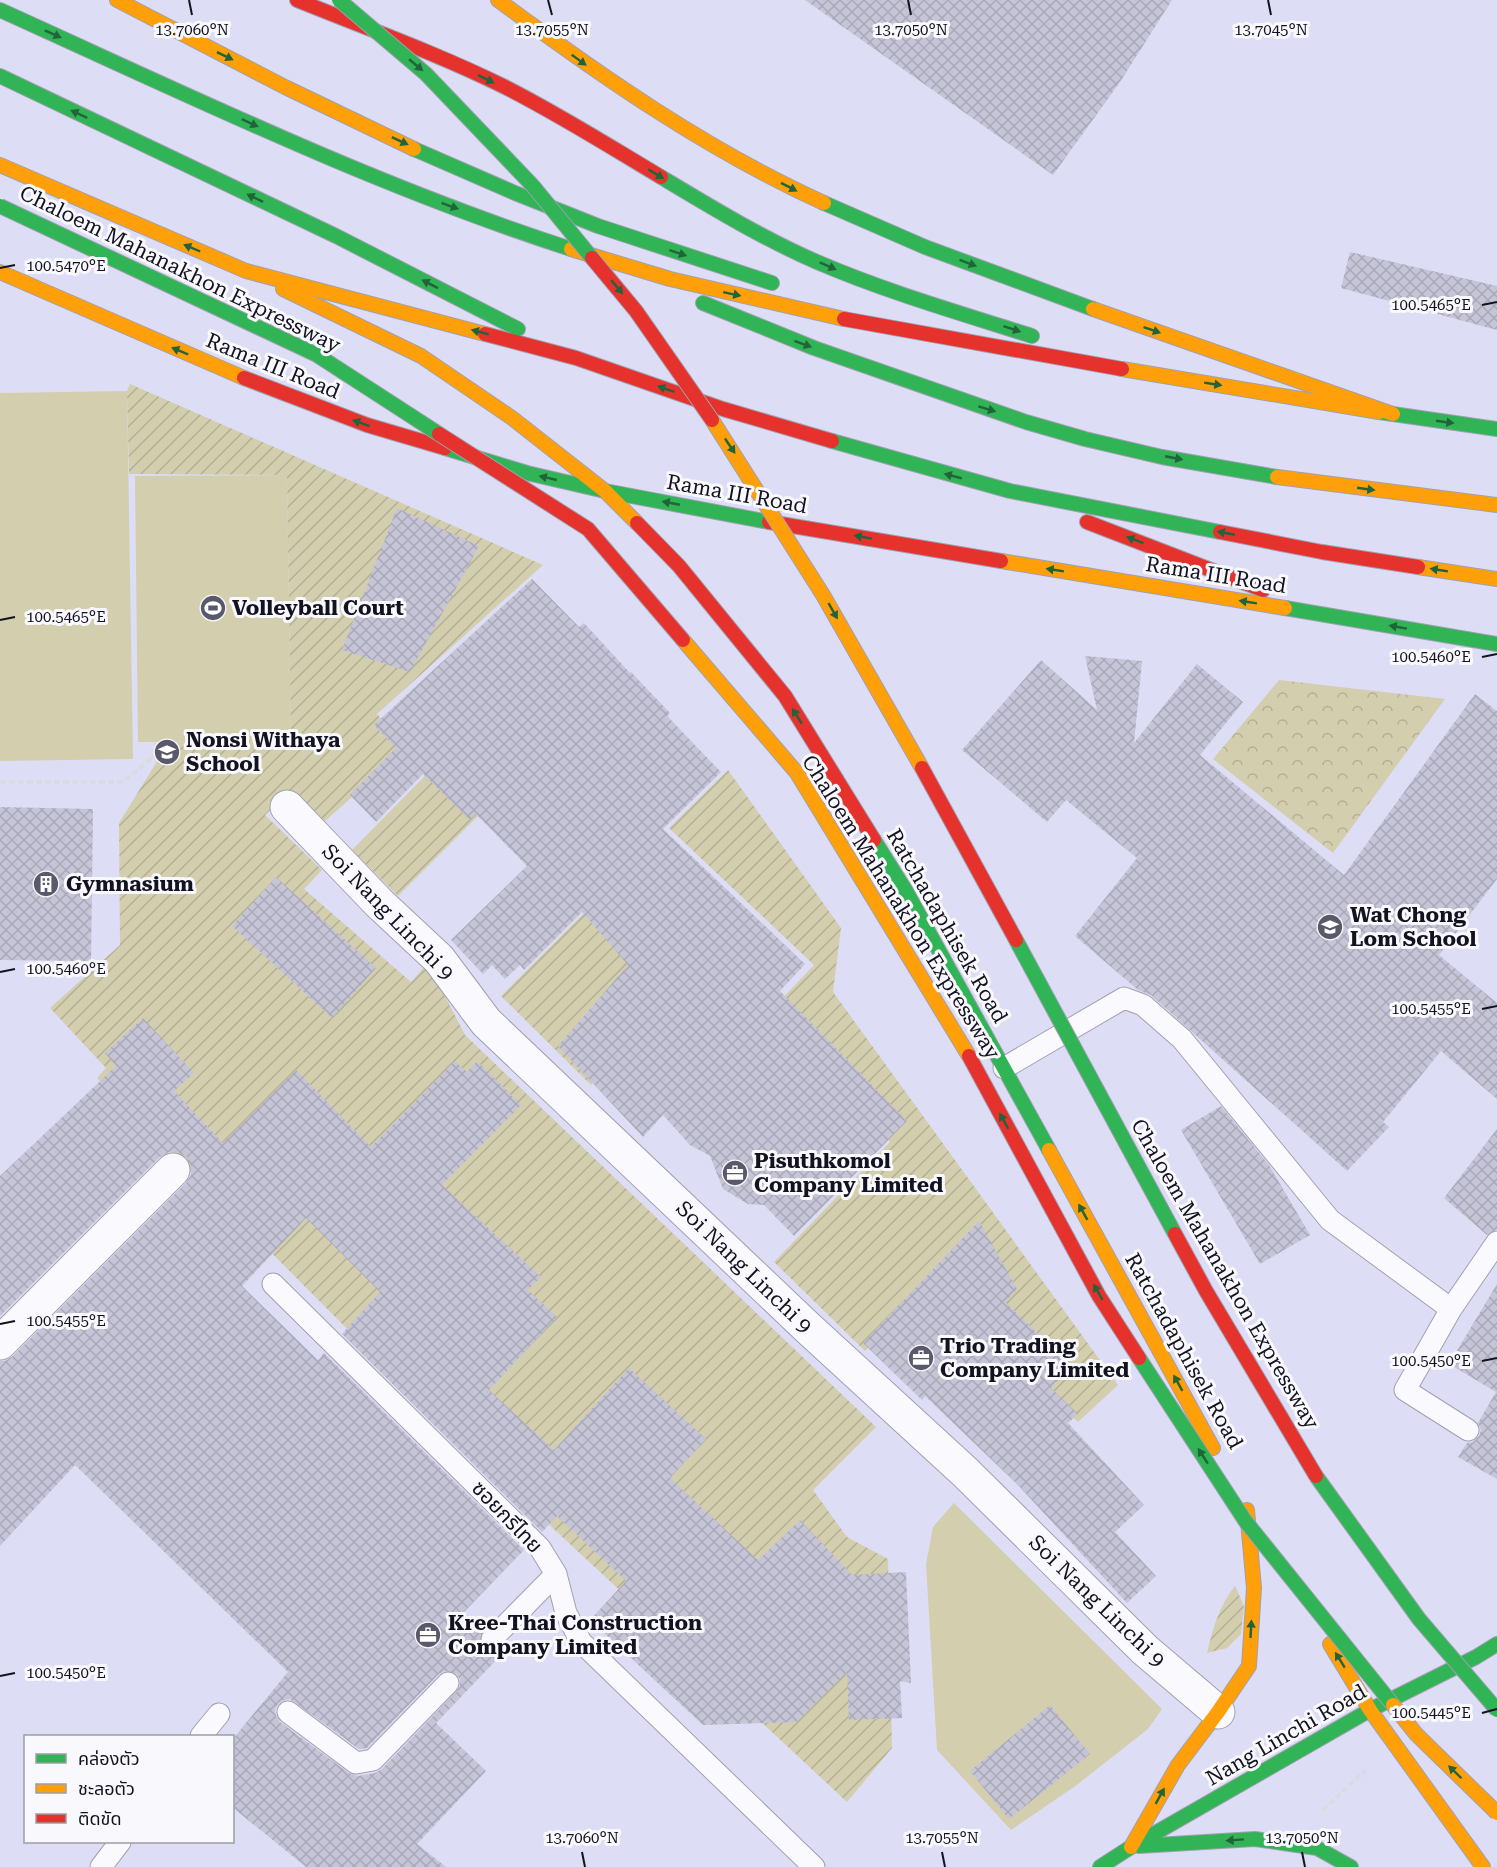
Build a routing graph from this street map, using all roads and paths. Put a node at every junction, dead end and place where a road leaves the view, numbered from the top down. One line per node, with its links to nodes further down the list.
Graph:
1 (117, 0): 12 (main road, one-way to 12)
2 (297, 0): 16 (main road, one-way to 16)
3 (339, 0): 43 (main road, Chaloem Mahanakhon Expressway, one-way to 43, bridge)
4 (498, 0): 17 (main road, one-way to 17)
5 (0, 10): 9 (main road, one-way to 9)
6 (0, 76): 15 (main road, Rama III Road, one-way to 6)
7 (0, 165): 10 (main road, Rama III Road, one-way to 7)
8 (0, 206): 49 (main road, Chaloem Mahanakhon Expressway, one-way to 8, bridge)
9 (614, 263): 14 (main road, one-way to 14); 21 (main road, one-way to 21)
10 (246, 271): 15 (main road, Rama III Road, one-way to 10); 19 (main road, Ratchadaphisek Road)
11 (0, 272): 19 (main road, Rama III Road, one-way to 11)
12 (782, 286)
13 (835, 303): 14 (main road)
14 (964, 341): 16 (main road)
15 (576, 358): 20 (main road, Rama III Road, one-way to 15)
16 (1156, 375): 17 (main road, one-way to 17)
17 (1393, 414): 18 (main road, one-way to 18)
18 (1497, 429)
19 (605, 491): 23 (main road, Rama III Road, one-way to 19); 28 (main road, Ratchadaphisek Road, one-way to 19)
20 (1010, 492): 22 (main road, Rama III Road, one-way to 20); 23 (main road, one-way to 20)
21 (1497, 505)
22 (1497, 579)
23 (1326, 615): 24 (main road, Rama III Road, one-way to 23)
24 (1497, 644)
25 (157, 742): 26 (path)
26 (0, 782)
27 (287, 807): 45 (street, Soi Nang Linchi 9)
28 (1004, 1068): 32 (lane); 35 (main road, Ratchadaphisek Road, one-way to 28)
29 (172, 1170): 33 (street)
30 (1497, 1242): 32 (lane)
31 (273, 1284): 36 (lane, ซอยกรีไทย)
32 (1451, 1309): 34 (lane)
33 (0, 1343)
34 (1468, 1430)
35 (1247, 1509): 42 (main road, Ratchadaphisek Road, one-way to 35); 45 (main road, one-way to 35)
36 (556, 1574): 37 (lane); 54 (lane, ซอยกรีไทย)
37 (492, 1640)
38 (1497, 1644): 39 (main road, Nang Linchi Road)
39 (1476, 1657): 40 (main road); 42 (main road, Nang Linchi Road)
40 (1490, 1666)
41 (448, 1683): 44 (lane)
42 (1370, 1710): 52 (main road, Nang Linchi Road); 57 (main road, Ratchadaphisek Road)
43 (1497, 1710)
44 (288, 1712)
45 (1218, 1712): 52 (main road, one-way to 45)
46 (219, 1714): 47 (lane)
47 (203, 1735)
48 (1368, 1768): 50 (path)
49 (1497, 1813)
50 (1318, 1815)
51 (119, 1843): 53 (lane)
52 (1131, 1847): 55 (main road, Nang Linchi Road); 56 (main road, one-way to 52)
53 (101, 1867)
54 (814, 1867)
55 (1100, 1867)
56 (1351, 1867)
57 (1483, 1867)

